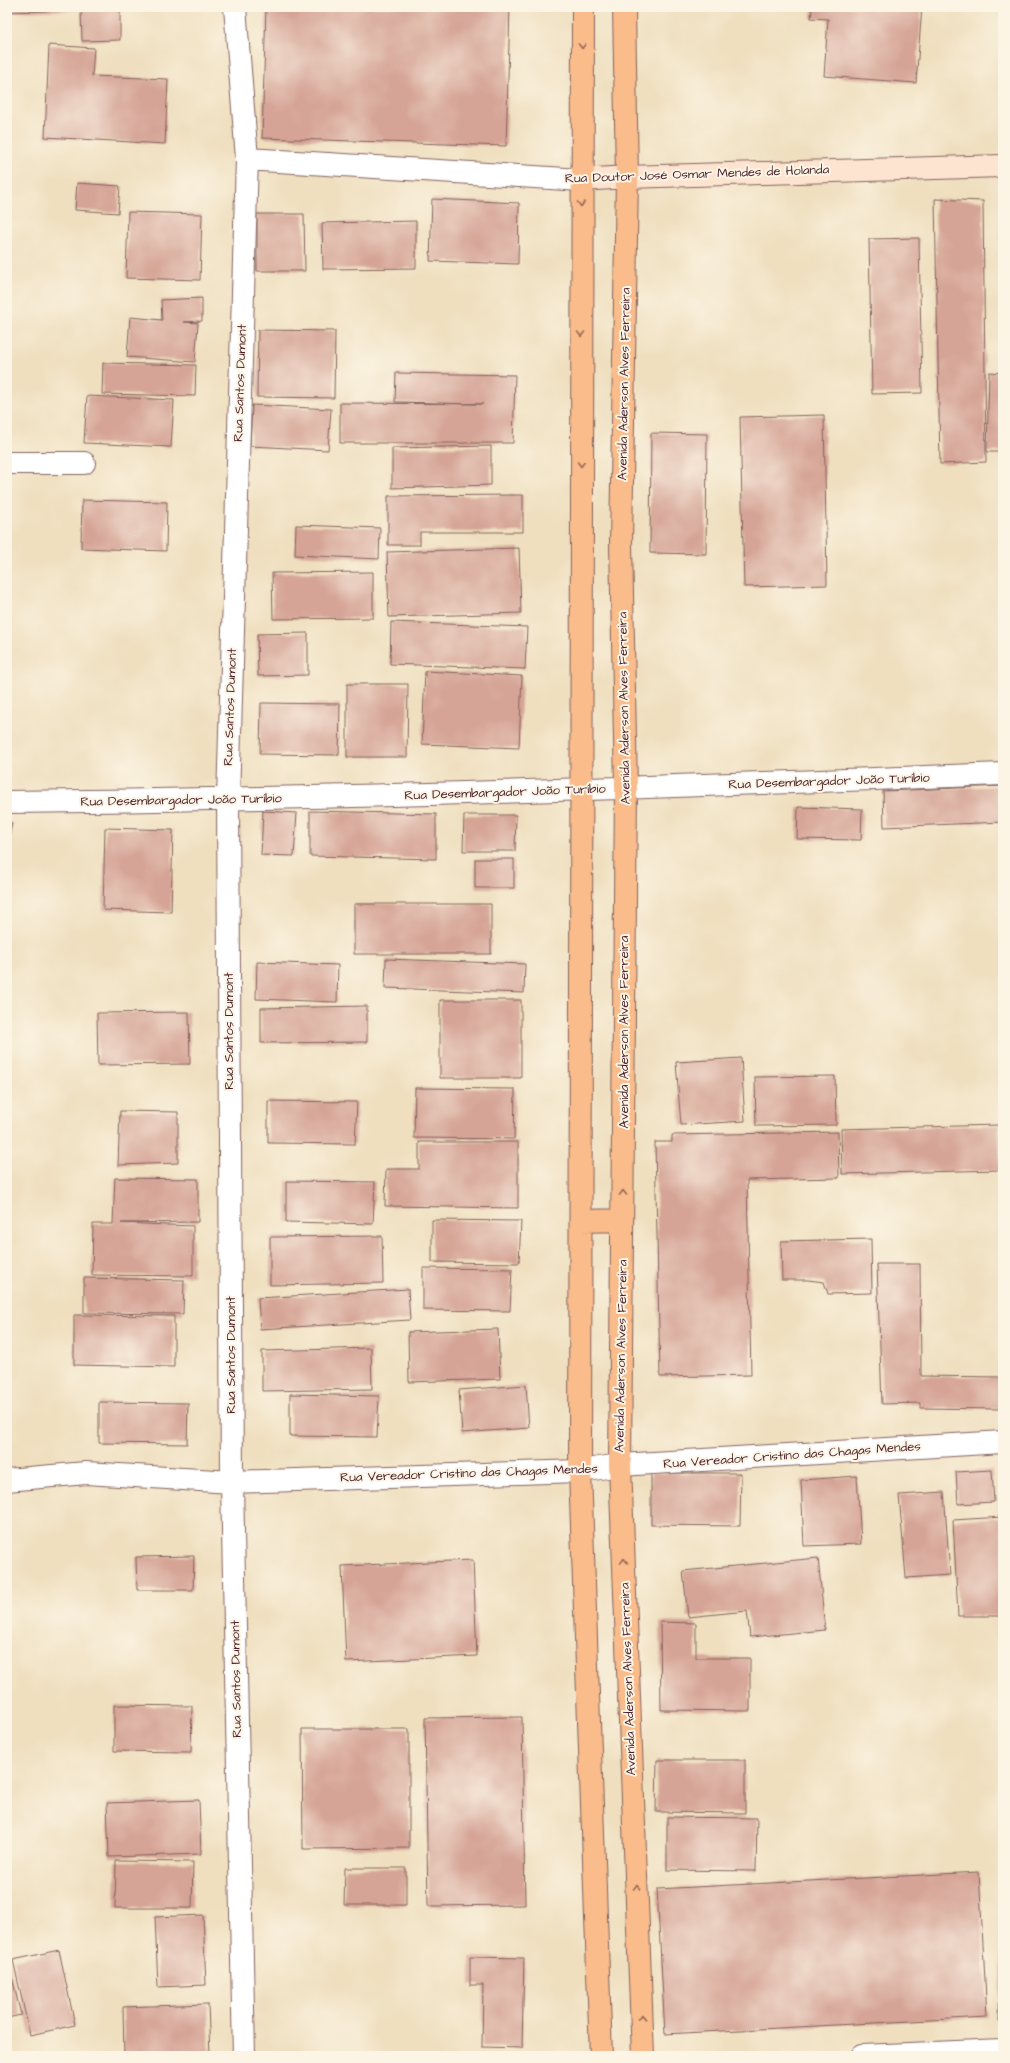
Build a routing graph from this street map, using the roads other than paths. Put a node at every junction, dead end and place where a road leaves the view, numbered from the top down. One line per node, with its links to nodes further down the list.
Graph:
1 (235, 7): 4 (street, Rua Santos Dumont)
2 (582, 7): 7 (main road, one-way to 7)
3 (624, 7): 6 (main road, Avenida Aderson Alves Ferreira)
4 (247, 159): 7 (street, Rua Doutor José Osmar Mendes de Holanda); 13 (street, Rua Santos Dumont)
5 (1003, 166): 6 (street, Rua Doutor José Osmar Mendes de Holanda)
6 (627, 177): 7 (street, Rua Doutor José Osmar Mendes de Holanda); 11 (main road, Avenida Aderson Alves Ferreira)
7 (581, 180): 12 (main road, one-way to 12)
8 (84, 462): 9 (street)
9 (7, 464)
10 (1003, 774): 11 (street, Rua Desembargador João Turíbio)
11 (626, 788): 12 (street, Rua Desembargador João Turíbio); 15 (main road, Avenida Aderson Alves Ferreira, one-way to 11)
12 (582, 789): 13 (street, Rua Desembargador João Turíbio); 16 (main road)
13 (228, 800): 14 (street, Rua Desembargador João Turíbio); 21 (street, Rua Santos Dumont)
14 (7, 802)
15 (622, 1220): 16 (main road); 18 (main road, Avenida Aderson Alves Ferreira)
16 (580, 1221): 19 (main road)
17 (1003, 1442): 18 (street, Rua Vereador Cristino das Chagas Mendes)
18 (620, 1465): 19 (street, Rua Vereador Cristino das Chagas Mendes); 25 (main road, Avenida Aderson Alves Ferreira, one-way to 18)
19 (580, 1471): 21 (street, Rua Vereador Cristino das Chagas Mendes); 24 (main road)
20 (7, 1480): 21 (street, Rua Vereador Cristino das Chagas Mendes)
21 (232, 1482): 23 (street, Rua Santos Dumont)
22 (1003, 2050): 26 (street)
23 (244, 2056)
24 (601, 2056)
25 (643, 2056)
26 (862, 2056)

